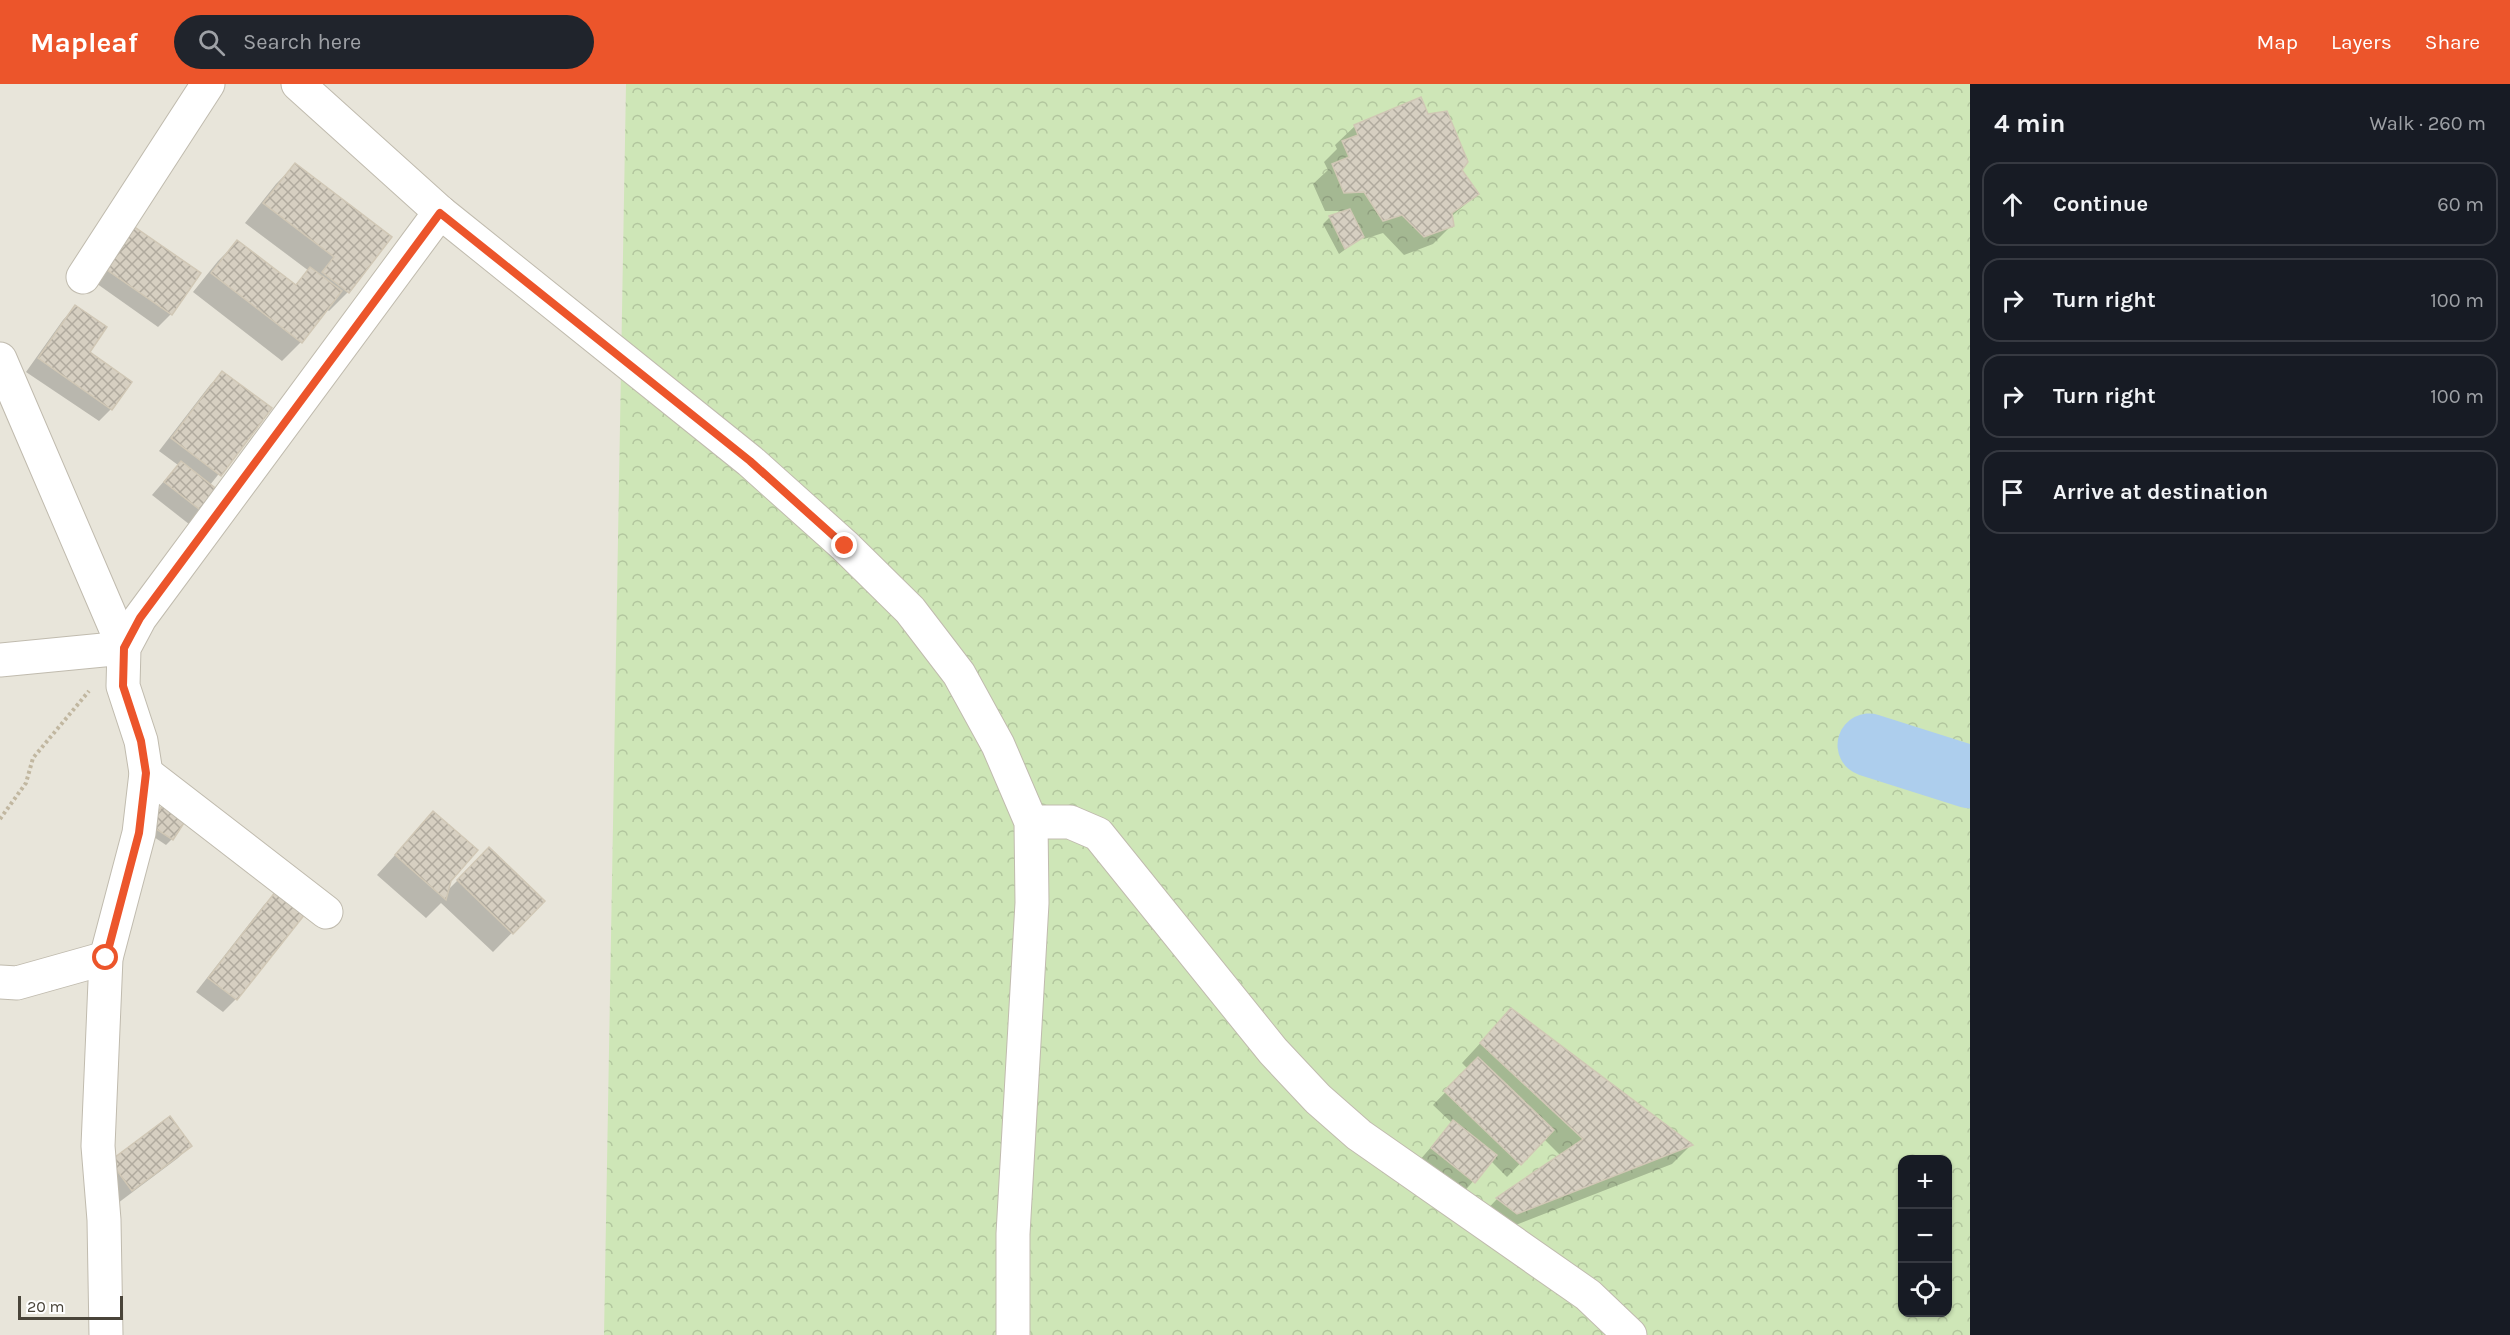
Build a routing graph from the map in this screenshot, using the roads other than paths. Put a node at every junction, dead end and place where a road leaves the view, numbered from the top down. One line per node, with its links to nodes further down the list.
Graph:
1 (208, 84): 4 (street)
2 (298, 84): 3 (street)
3 (440, 213): 6 (street); 9 (street)
4 (84, 277)
5 (0, 359): 6 (street)
6 (124, 648): 7 (street); 8 (street)
7 (0, 660)
8 (146, 773): 10 (street); 11 (street)
9 (1031, 822): 14 (street); 15 (street)
10 (326, 912)
11 (106, 958): 12 (street); 13 (street)
12 (0, 982)
13 (106, 1335)
14 (1013, 1335)
15 (1630, 1335)

